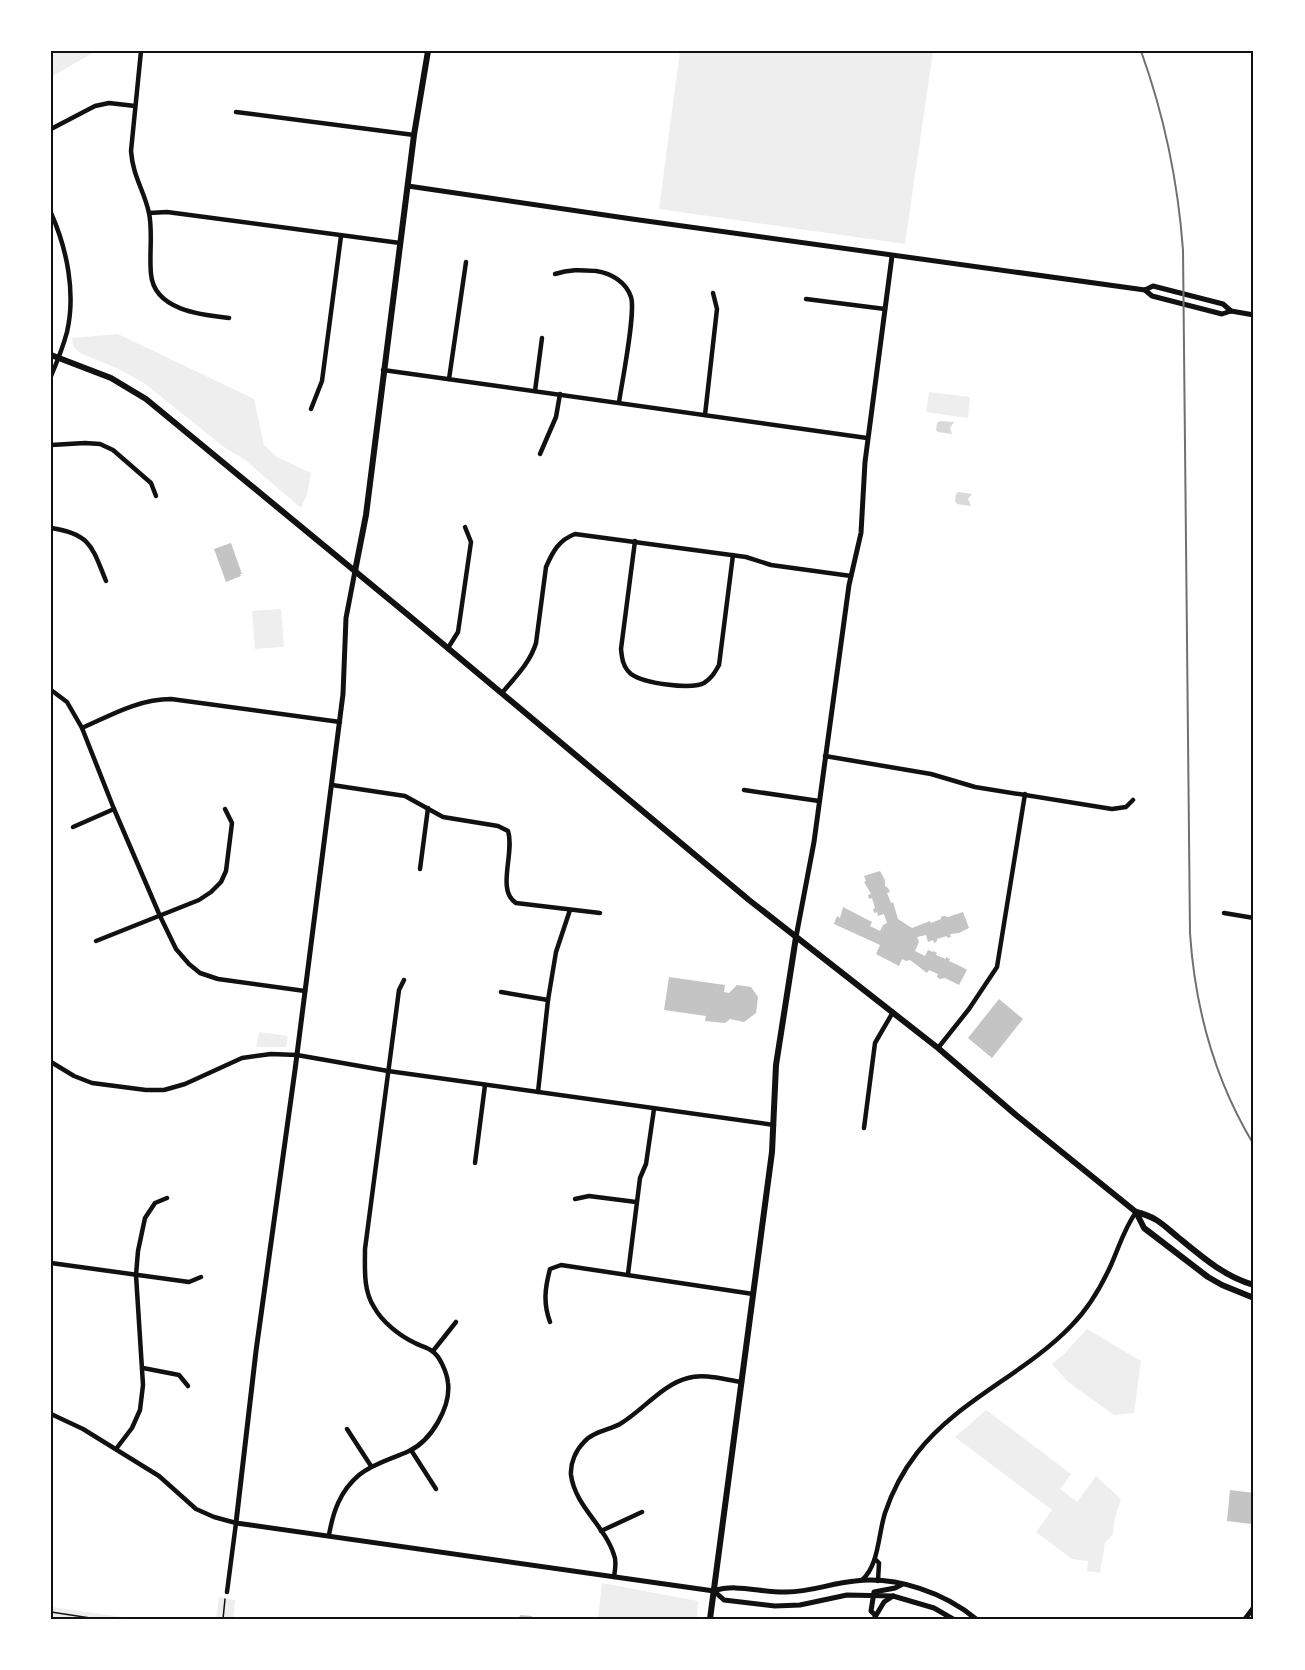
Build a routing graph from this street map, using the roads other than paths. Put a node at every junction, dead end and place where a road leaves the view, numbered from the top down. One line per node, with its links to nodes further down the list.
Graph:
1 (141, 51): 3 (street)
2 (428, 51): 6 (main road)
3 (135, 106): 5 (street); 9 (street)
4 (236, 112): 6 (street)
5 (51, 129)
6 (414, 135): 7 (main road)
7 (408, 186): 11 (main road); 12 (street)
8 (51, 213): 24 (street)
9 (149, 213): 10 (street); 21 (street)
10 (340, 236): 11 (street); 31 (street)
11 (400, 243): 25 (main road)
12 (891, 256): 15 (street); 18 (street)
13 (466, 262): 27 (street)
14 (555, 274): 30 (street)
15 (1145, 290): 19 (street); 19 (street)
16 (713, 293): 32 (street)
17 (806, 299): 18 (street)
18 (885, 309): 33 (street)
19 (1231, 311): 20 (street)
20 (1254, 315)
21 (229, 318)
22 (542, 338): 28 (street)
23 (51, 355): 24 (main road)
24 (58, 358): 26 (street); 41 (main road)
25 (383, 370): 27 (street); 41 (main road)
26 (51, 376)
27 (449, 379): 28 (street)
28 (535, 391): 29 (street)
29 (560, 394): 30 (street); 35 (street)
30 (619, 402): 32 (street)
31 (311, 409)
32 (705, 415): 33 (street)
33 (867, 438): 42 (street)
34 (51, 445): 36 (street)
35 (540, 454)
36 (156, 496)
37 (465, 527): 44 (street)
38 (51, 528): 43 (street)
39 (635, 541): 40 (street); 40 (street); 46 (street)
40 (733, 555): 42 (street)
41 (355, 571): 44 (main road); 47 (street)
42 (850, 576): 49 (street)
43 (106, 581)
44 (448, 648): 46 (main road)
45 (51, 690): 48 (street)
46 (502, 693): 65 (main road)
47 (340, 722): 48 (street); 50 (street)
48 (82, 728): 56 (street)
49 (825, 756): 52 (street); 54 (street)
50 (332, 786): 55 (street); 68 (street)
51 (744, 789): 54 (street)
52 (1025, 794): 53 (street); 72 (street)
53 (1133, 800)
54 (819, 801): 65 (street)
55 (428, 808): 59 (street); 60 (street)
56 (114, 809): 58 (street); 63 (street)
57 (225, 809): 63 (street)
58 (72, 827)
59 (420, 869)
60 (570, 910): 61 (street); 70 (street)
61 (600, 913)
62 (1224, 913): 64 (street)
63 (160, 916): 66 (street); 68 (street)
64 (1254, 918)
65 (796, 937): 71 (main road); 79 (main road)
66 (96, 941)
67 (404, 980): 75 (street)
68 (305, 991): 73 (street)
69 (501, 992): 70 (street)
70 (548, 1000): 77 (street)
71 (893, 1012): 72 (main road); 80 (street)
72 (938, 1048): 85 (main road)
73 (297, 1055): 74 (street); 75 (street); 106 (street)
74 (51, 1062)
75 (388, 1071): 76 (street); 95 (street)
76 (485, 1085): 77 (street); 81 (street)
77 (538, 1092): 78 (street)
78 (654, 1109): 79 (street); 84 (street)
79 (774, 1125): 91 (main road)
80 (864, 1128)
81 (476, 1163)
82 (167, 1198): 88 (street)
83 (575, 1199): 84 (street)
84 (636, 1202): 87 (street)
85 (1136, 1212): 90 (main road); 92 (main road); 109 (street)
86 (51, 1263): 88 (street)
87 (628, 1274): 91 (street); 94 (street)
88 (136, 1275): 89 (street); 96 (street)
89 (201, 1277)
90 (1254, 1285)
91 (753, 1293): 97 (main road)
92 (1254, 1298)
93 (456, 1322): 95 (street)
94 (550, 1322)
95 (433, 1351): 102 (street)
96 (143, 1368): 98 (street); 101 (street)
97 (742, 1382): 107 (street); 114 (main road)
98 (188, 1386)
99 (51, 1414): 101 (street)
100 (347, 1429): 103 (street)
101 (116, 1449): 106 (street)
102 (411, 1450): 103 (street); 104 (street)
103 (371, 1466): 108 (street)
104 (436, 1489)
105 (642, 1512): 107 (street)
106 (236, 1523): 108 (street); 115 (street)
107 (601, 1532): 110 (street)
108 (328, 1535): 110 (street)
109 (875, 1559): 111 (street); 112 (street)
110 (614, 1577): 114 (street)
111 (862, 1580): 112 (street); 114 (street)
112 (878, 1581): 113 (street)
113 (902, 1585): 116 (street); 122 (street)
114 (714, 1591): 116 (street); 120 (main road)
115 (227, 1592)
116 (872, 1595): 117 (street); 119 (street)
117 (893, 1596): 119 (street); 121 (street)
118 (1254, 1607): 123 (street)
119 (875, 1617)
120 (711, 1619)
121 (953, 1619)
122 (976, 1619)
123 (1245, 1619)

